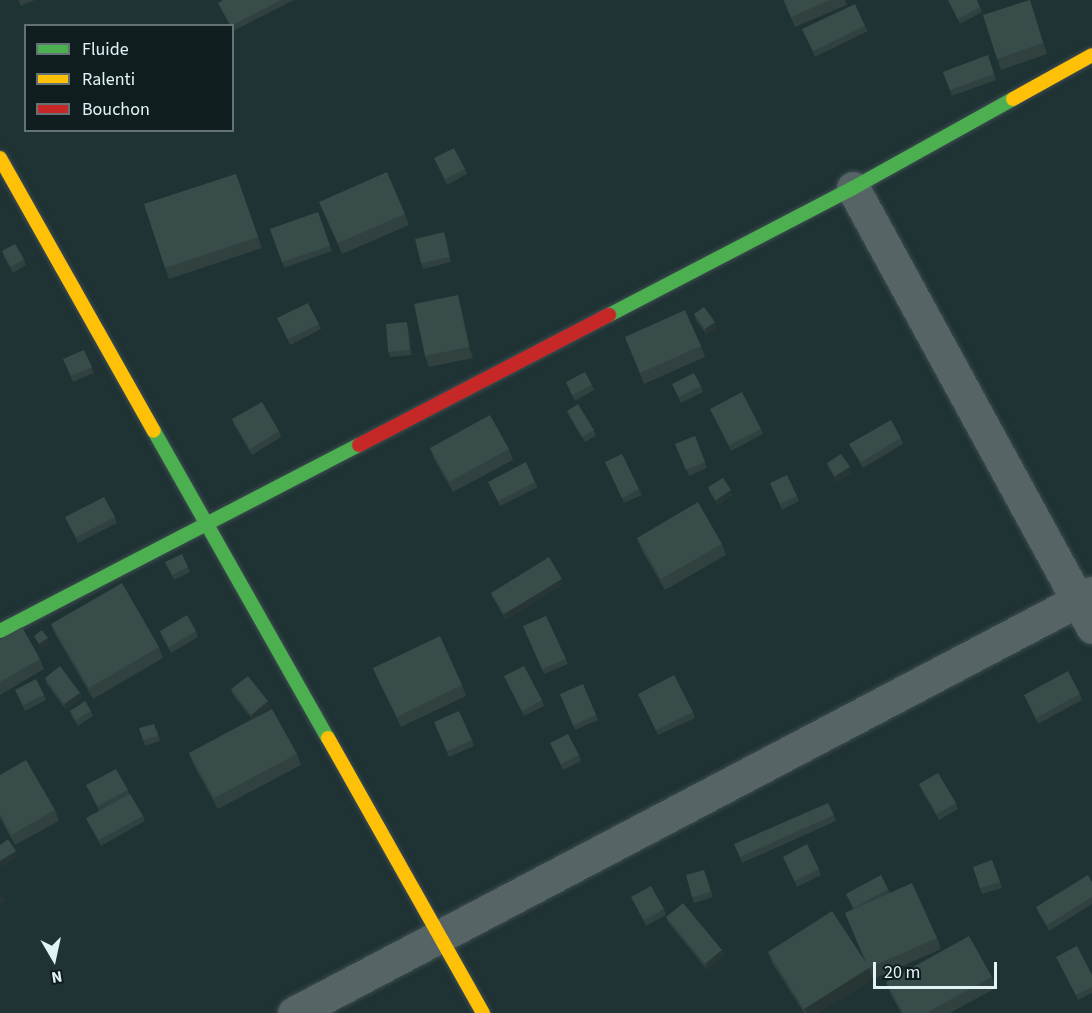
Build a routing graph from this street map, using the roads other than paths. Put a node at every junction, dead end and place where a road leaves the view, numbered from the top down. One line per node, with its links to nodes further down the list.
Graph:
1 (1092, 55): 3 (street)
2 (0, 158): 4 (street)
3 (853, 188): 4 (street); 5 (street)
4 (207, 524): 6 (street); 7 (street)
5 (1087, 607): 7 (street)
6 (0, 631)
7 (440, 936): 8 (street); 9 (street)
8 (294, 1013)
9 (483, 1013)

